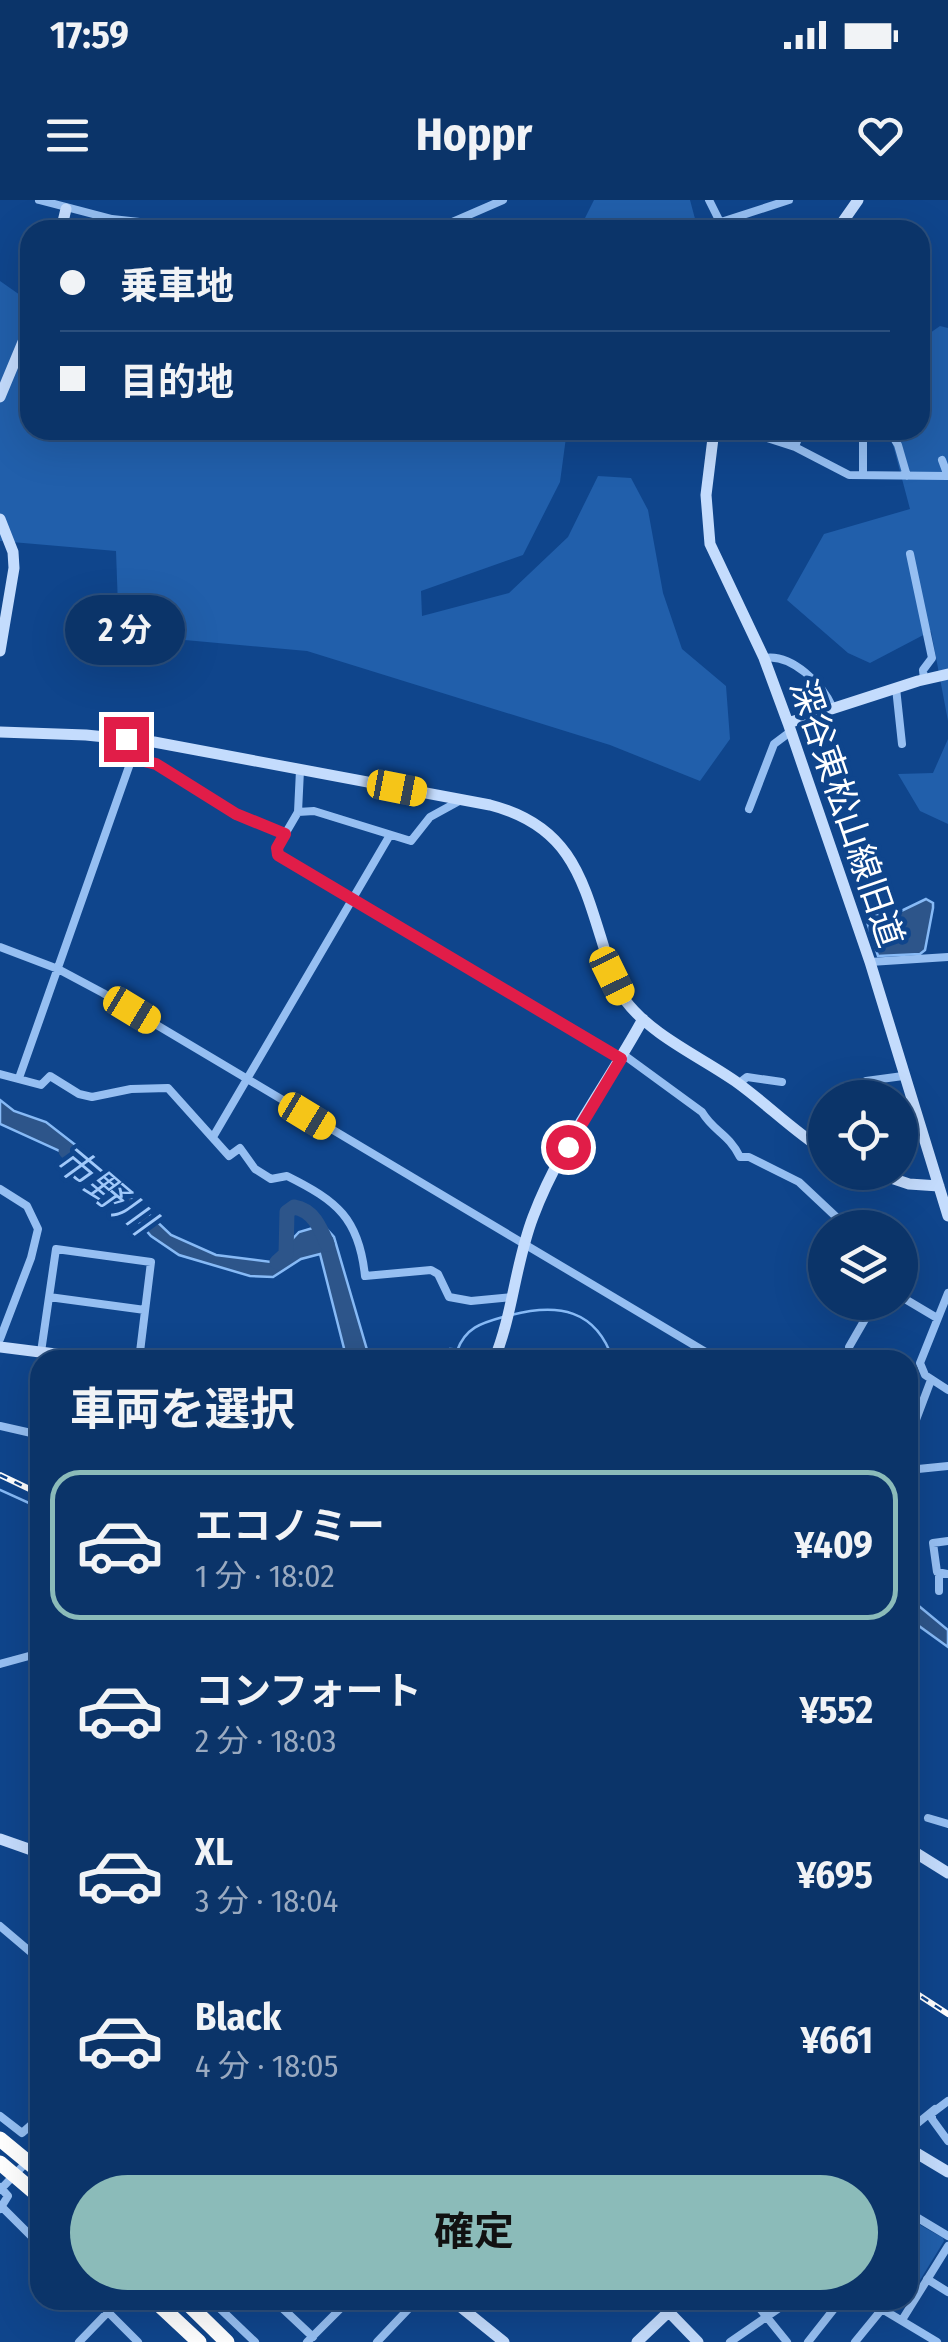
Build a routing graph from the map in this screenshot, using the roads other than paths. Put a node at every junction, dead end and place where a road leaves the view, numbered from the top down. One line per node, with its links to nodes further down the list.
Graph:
1 (39, 200): 4 (street)
2 (503, 200): 7 (street)
3 (788, 200): 8 (street)
4 (66, 209): 5 (street); 6 (street)
5 (63, 220)
6 (121, 220)
7 (457, 220)
8 (738, 220)
9 (20, 349): 10 (street)
10 (0, 397)
11 (713, 440): 23 (street, 深谷東松山線旧道)
12 (771, 440): 16 (street)
13 (798, 440): 16 (street)
14 (863, 440): 18 (street)
15 (895, 440): 19 (street)
16 (795, 448): 18 (street)
17 (942, 460): 19 (street)
18 (863, 475): 19 (street)
19 (906, 476)
20 (0, 519): 22 (street)
21 (910, 554): 25 (street)
22 (0, 650)
23 (764, 658): 27 (street); 28 (street, 深谷東松山線旧道)
24 (948, 674): 25 (street)
25 (924, 679): 26 (street)
26 (896, 688): 27 (street); 31 (street)
27 (833, 708): 28 (street)
28 (789, 728): 35 (street); 42 (street, 深谷東松山線旧道)
29 (0, 732): 30 (street)
30 (138, 741): 32 (street); 33 (street)
31 (902, 744)
32 (132, 758): 37 (street); 43 (street)
33 (300, 770): 34 (street); 36 (street)
34 (461, 800): 38 (street); 44 (street)
35 (748, 809)
36 (298, 812): 37 (street); 38 (street)
37 (285, 834): 39 (street)
38 (390, 835): 39 (street)
39 (352, 899): 45 (street); 49 (street)
40 (0, 946): 43 (street)
41 (948, 957): 42 (street)
42 (870, 962): 47 (street, 深谷東松山線旧道)
43 (58, 969): 48 (street); 49 (street)
44 (643, 1019): 45 (street); 52 (street)
45 (622, 1057): 58 (street); 60 (street)
46 (0, 1074): 48 (street)
47 (904, 1076): 50 (street); 56 (street, 深谷東松山線旧道)
48 (19, 1078): 53 (street)
49 (245, 1078): 53 (street); 60 (street)
50 (874, 1080)
51 (782, 1082): 52 (street)
52 (738, 1084): 54 (street)
53 (212, 1138): 63 (street)
54 (808, 1138)
55 (918, 1185): 56 (street)
56 (939, 1186): 59 (street, 深谷東松山線旧道)
57 (0, 1189): 66 (street)
58 (828, 1210)
59 (948, 1216)
60 (523, 1246): 63 (street); 74 (street)
61 (948, 1292): 67 (street)
62 (49, 1297): 65 (street); 65 (street); 71 (street)
63 (512, 1297): 73 (street)
64 (918, 1307): 67 (street)
65 (145, 1310): 72 (street)
66 (5, 1311): 69 (street)
67 (936, 1318): 77 (street)
68 (865, 1320): 75 (street)
69 (0, 1339)
70 (0, 1347): 76 (street)
71 (42, 1350)
72 (140, 1350)
73 (497, 1350)
74 (702, 1350)
75 (849, 1350)
76 (30, 1351)
77 (931, 1380): 78 (street); 79 (street)
78 (948, 1390)
79 (918, 1415)
80 (0, 1426): 81 (street)
81 (30, 1433)
82 (948, 1466): 83 (street)
83 (918, 1469)
84 (948, 1542): 85 (street)
85 (944, 1574): 86 (street)
86 (939, 1590)
87 (30, 1656): 88 (street)
88 (0, 1664)
89 (928, 1818): 90 (street)
90 (948, 1824)
91 (0, 1840): 92 (street)
92 (30, 1849)
93 (918, 1854): 94 (street)
94 (948, 1873)
95 (0, 1926): 96 (street)
96 (30, 1952)
97 (948, 2101): 98 (street)
98 (936, 2109): 100 (street); 102 (street)
99 (0, 2116): 104 (street)
100 (918, 2123)
101 (30, 2125): 104 (street)
102 (934, 2125): 103 (street); 107 (street)
103 (918, 2127)
104 (22, 2132): 106 (street)
105 (0, 2138): 111 (highway)
106 (30, 2139)
107 (948, 2141)
108 (918, 2154): 112 (street)
109 (30, 2158): 113 (street)
110 (0, 2163): 114 (highway)
111 (30, 2164)
112 (948, 2172)
113 (0, 2189): 115 (street)
114 (30, 2189)
115 (1, 2208): 117 (street)
116 (918, 2220): 118 (street)
117 (30, 2236)
118 (948, 2236)
119 (948, 2246): 120 (street)
120 (927, 2279): 121 (street); 122 (street)
121 (948, 2292)
122 (918, 2294)
123 (165, 2310): 143 (highway)
124 (194, 2310): 144 (highway)
125 (221, 2310): 145 (street)
126 (284, 2310): 140 (street)
127 (339, 2310): 140 (street)
128 (407, 2310): 146 (street)
129 (464, 2310): 147 (street)
130 (761, 2310): 138 (street)
131 (776, 2310): 138 (street)
132 (833, 2310): 152 (street)
133 (881, 2310): 153 (street)
134 (884, 2310): 139 (street)
135 (908, 2310): 139 (street)
136 (668, 2311): 148 (street); 149 (street)
137 (108, 2312): 141 (street); 142 (street)
138 (766, 2317): 150 (street); 151 (street)
139 (902, 2320): 154 (street)
140 (310, 2339)
141 (79, 2342)
142 (138, 2342)
143 (199, 2342)
144 (227, 2342)
145 (255, 2342)
146 (377, 2342)
147 (504, 2342)
148 (637, 2342)
149 (698, 2342)
150 (730, 2342)
151 (786, 2342)
152 (808, 2342)
153 (855, 2342)
154 (937, 2342)

